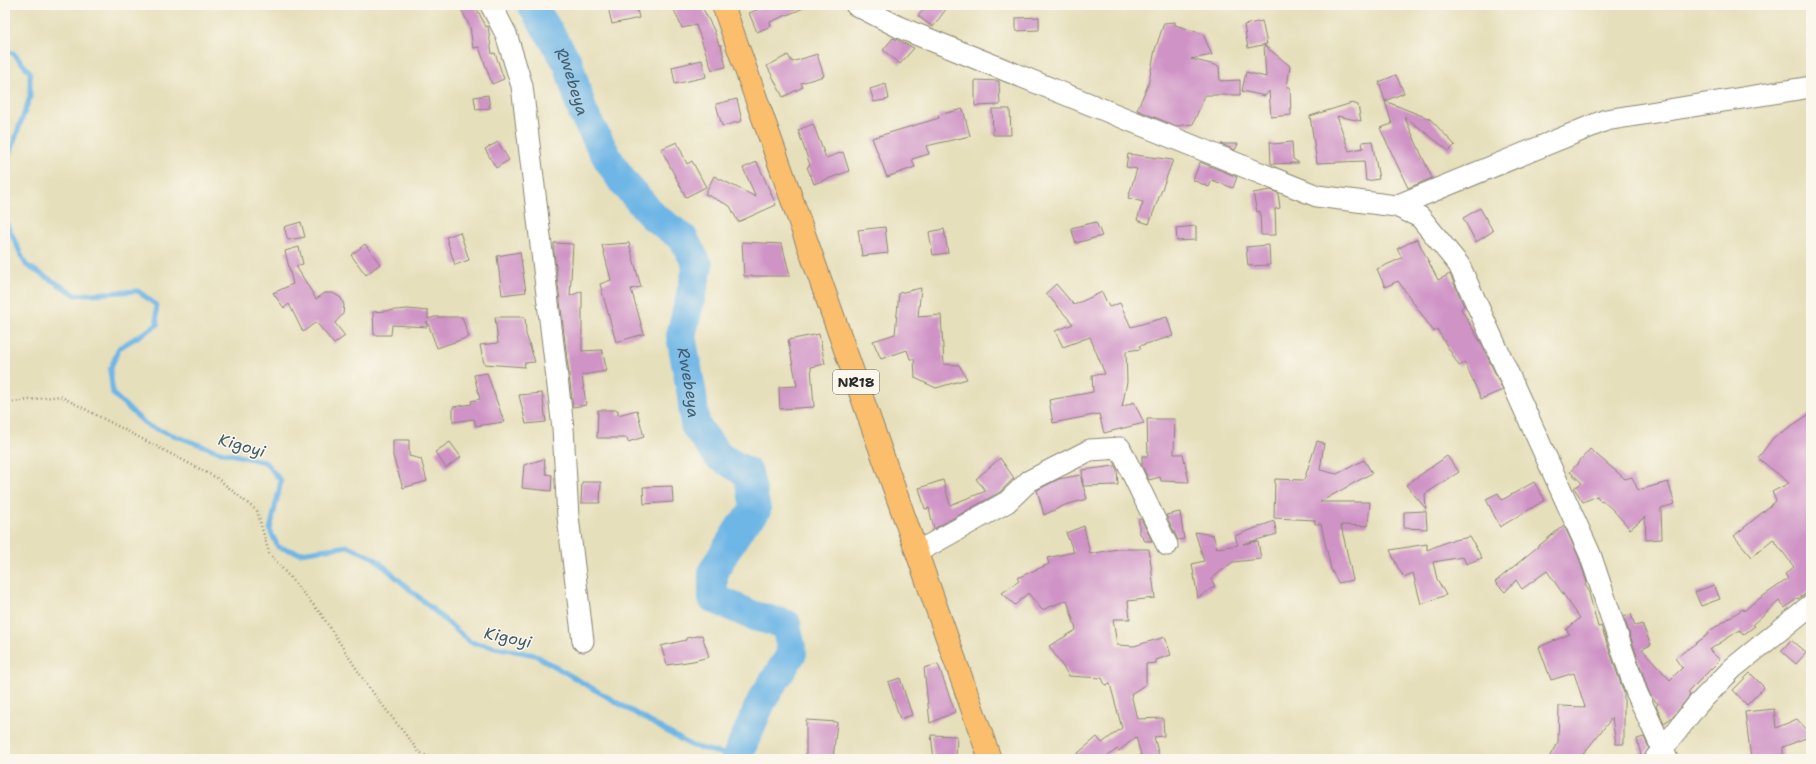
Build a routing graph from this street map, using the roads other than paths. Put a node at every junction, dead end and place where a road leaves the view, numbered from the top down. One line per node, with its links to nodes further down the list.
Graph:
1 (491, 5): 9 (street)
2 (723, 5): 7 (main road, NR18)
3 (856, 5): 5 (street)
4 (1811, 87): 5 (street)
5 (1396, 206): 10 (street)
6 (1167, 545): 7 (street)
7 (916, 552): 11 (main road, NR18)
8 (1811, 605): 10 (street)
9 (583, 641)
10 (1662, 756)
11 (990, 759)

